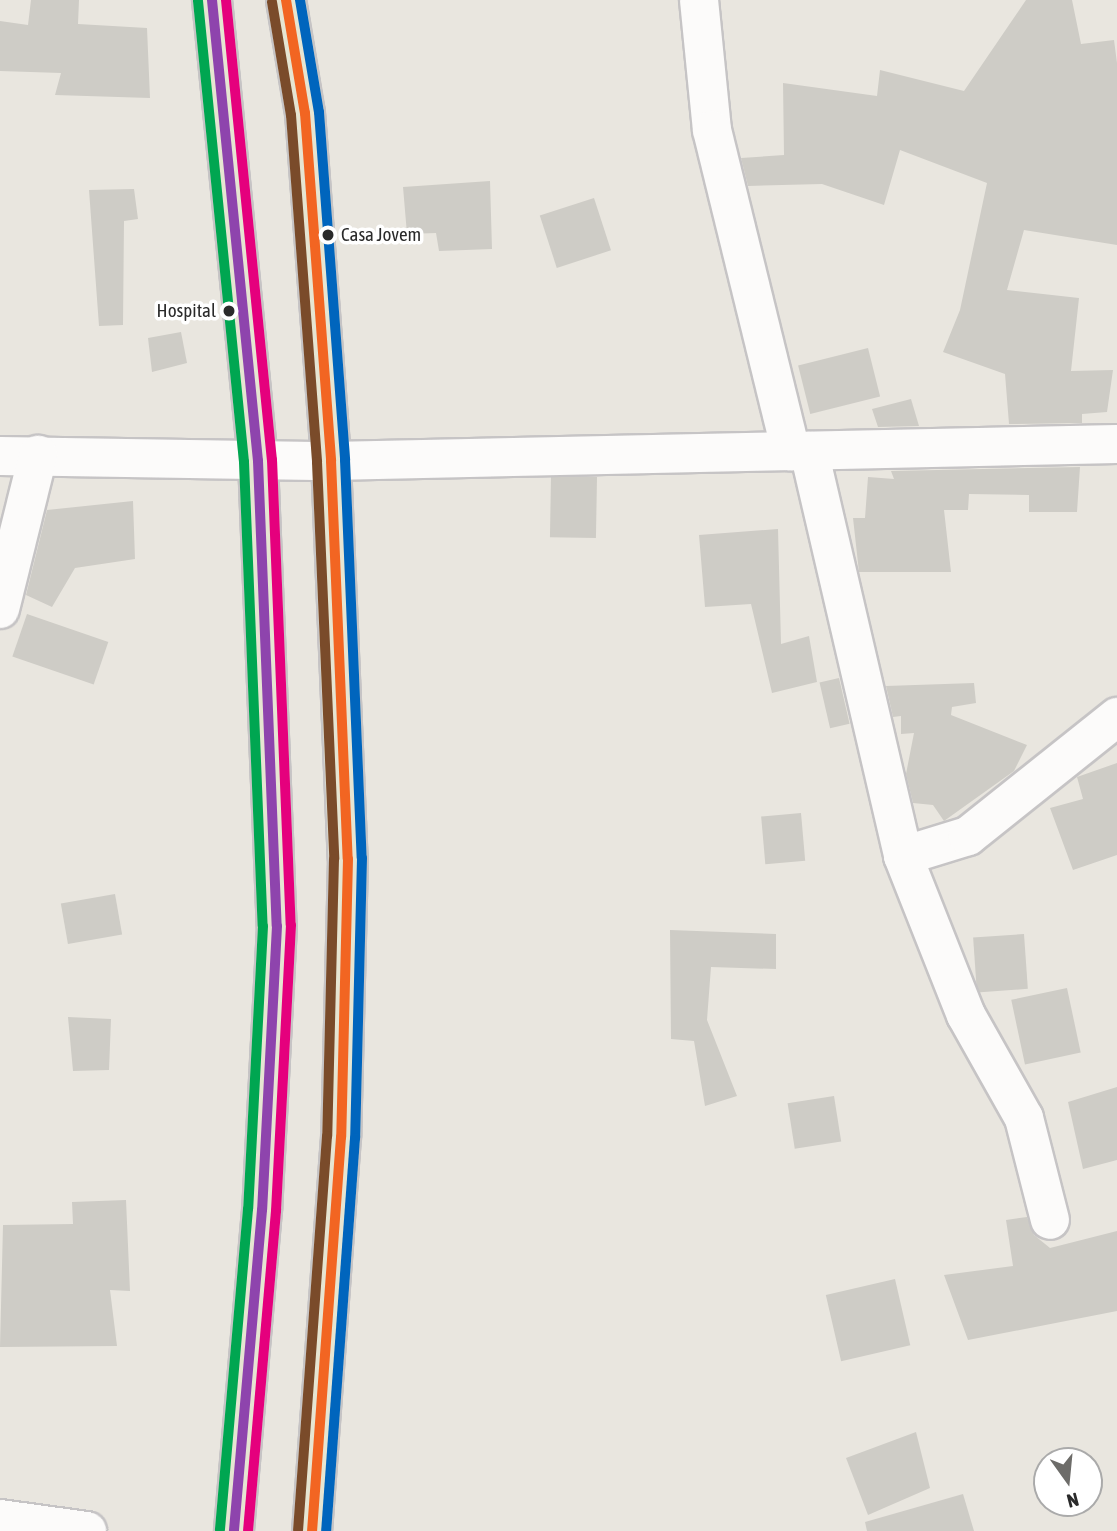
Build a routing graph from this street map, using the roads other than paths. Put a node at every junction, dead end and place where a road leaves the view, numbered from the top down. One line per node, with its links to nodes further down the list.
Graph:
1 (212, 0): 8 (main road)
2 (286, 0): 9 (main road)
3 (699, 0): 5 (street)
4 (1117, 444): 5 (street)
5 (800, 451): 9 (street); 12 (street)
6 (38, 454): 7 (street); 8 (street); 10 (street)
7 (0, 456)
8 (258, 461): 9 (street); 16 (main road)
9 (331, 461): 17 (main road)
10 (0, 609)
11 (1117, 717): 12 (street)
12 (903, 856): 13 (street)
13 (1050, 1220)
14 (0, 1519): 15 (street)
15 (87, 1531)
16 (234, 1531)
17 (312, 1531)

